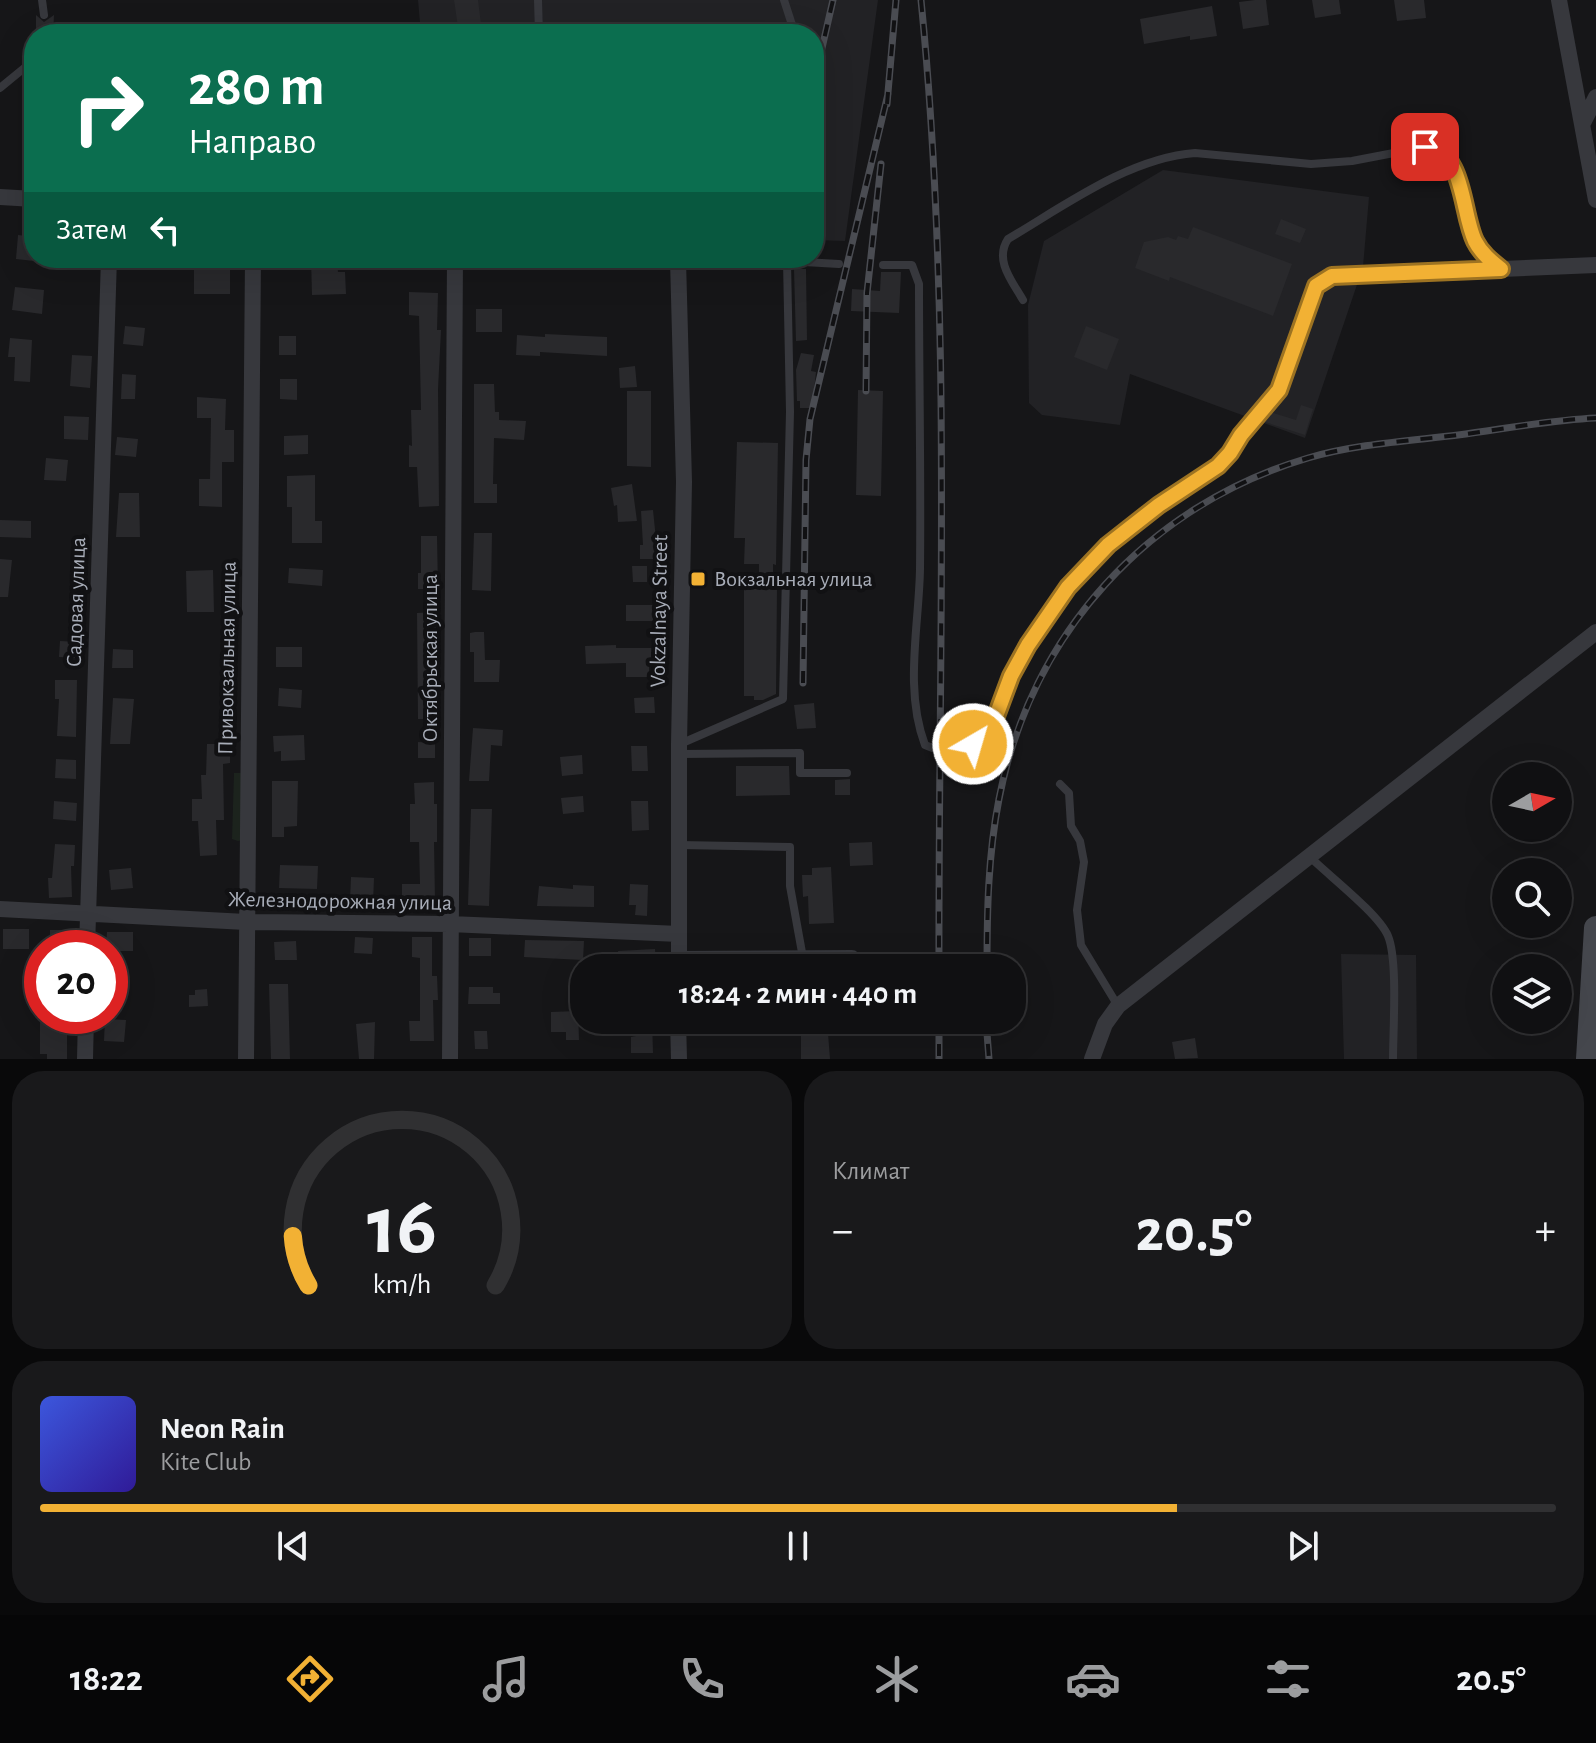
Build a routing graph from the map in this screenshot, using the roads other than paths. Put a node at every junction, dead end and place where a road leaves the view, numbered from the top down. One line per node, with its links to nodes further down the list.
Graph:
1 (42, 0): 5 (lane)
2 (538, 0): 6 (lane)
3 (784, 0): 7 (lane)
4 (1559, 0): 11 (street)
5 (44, 15)
6 (539, 24)
7 (792, 24)
8 (24, 68): 9 (lane)
9 (0, 88)
10 (1596, 97): 11 (street)
11 (1582, 125): 14 (street)
12 (0, 197): 13 (street)
13 (24, 198)
14 (1596, 200)
15 (824, 263): 16 (lane)
16 (839, 264)
17 (883, 265): 30 (lane)
18 (1596, 265): 24 (street)
19 (109, 268): 36 (street, Садовая улица)
20 (253, 268): 37 (street, Привокзальная улица)
21 (455, 268): 38 (street, Октябрьская улица)
22 (676, 268): 29 (street, Vokzalnaya Street)
23 (787, 268): 29 (lane)
24 (1501, 269): 25 (street); 26 (lane)
25 (1332, 276): 28 (lane)
26 (1023, 300)
27 (1596, 632): 34 (street)
28 (973, 744)
29 (679, 749): 31 (lane); 33 (street, Vokzalnaya Street)
30 (935, 749)
31 (847, 773)
32 (1060, 784): 44 (lane)
33 (679, 845): 41 (street, Vokzalnaya Street); 43 (lane)
34 (1308, 855): 44 (street); 53 (lane)
35 (0, 909): 36 (street, Железнодорожная улица)
36 (88, 913): 37 (street, Железнодорожная улица); 40 (street, Садовая улица)
37 (246, 922): 38 (street, Железнодорожная улица); 49 (street, Привокзальная улица)
38 (450, 924): 41 (street, Железнодорожная улица); 50 (street, Октябрьская улица)
39 (1596, 928): 47 (main road)
40 (88, 930)
41 (679, 934): 42 (street, Vokzalnaya Street)
42 (679, 954)
43 (802, 954)
44 (1118, 1006): 52 (street)
45 (86, 1034): 48 (street)
46 (678, 1034): 51 (street)
47 (1591, 1051)
48 (85, 1059)
49 (246, 1059)
50 (450, 1059)
51 (679, 1059)
52 (1092, 1059)
53 (1393, 1059)

